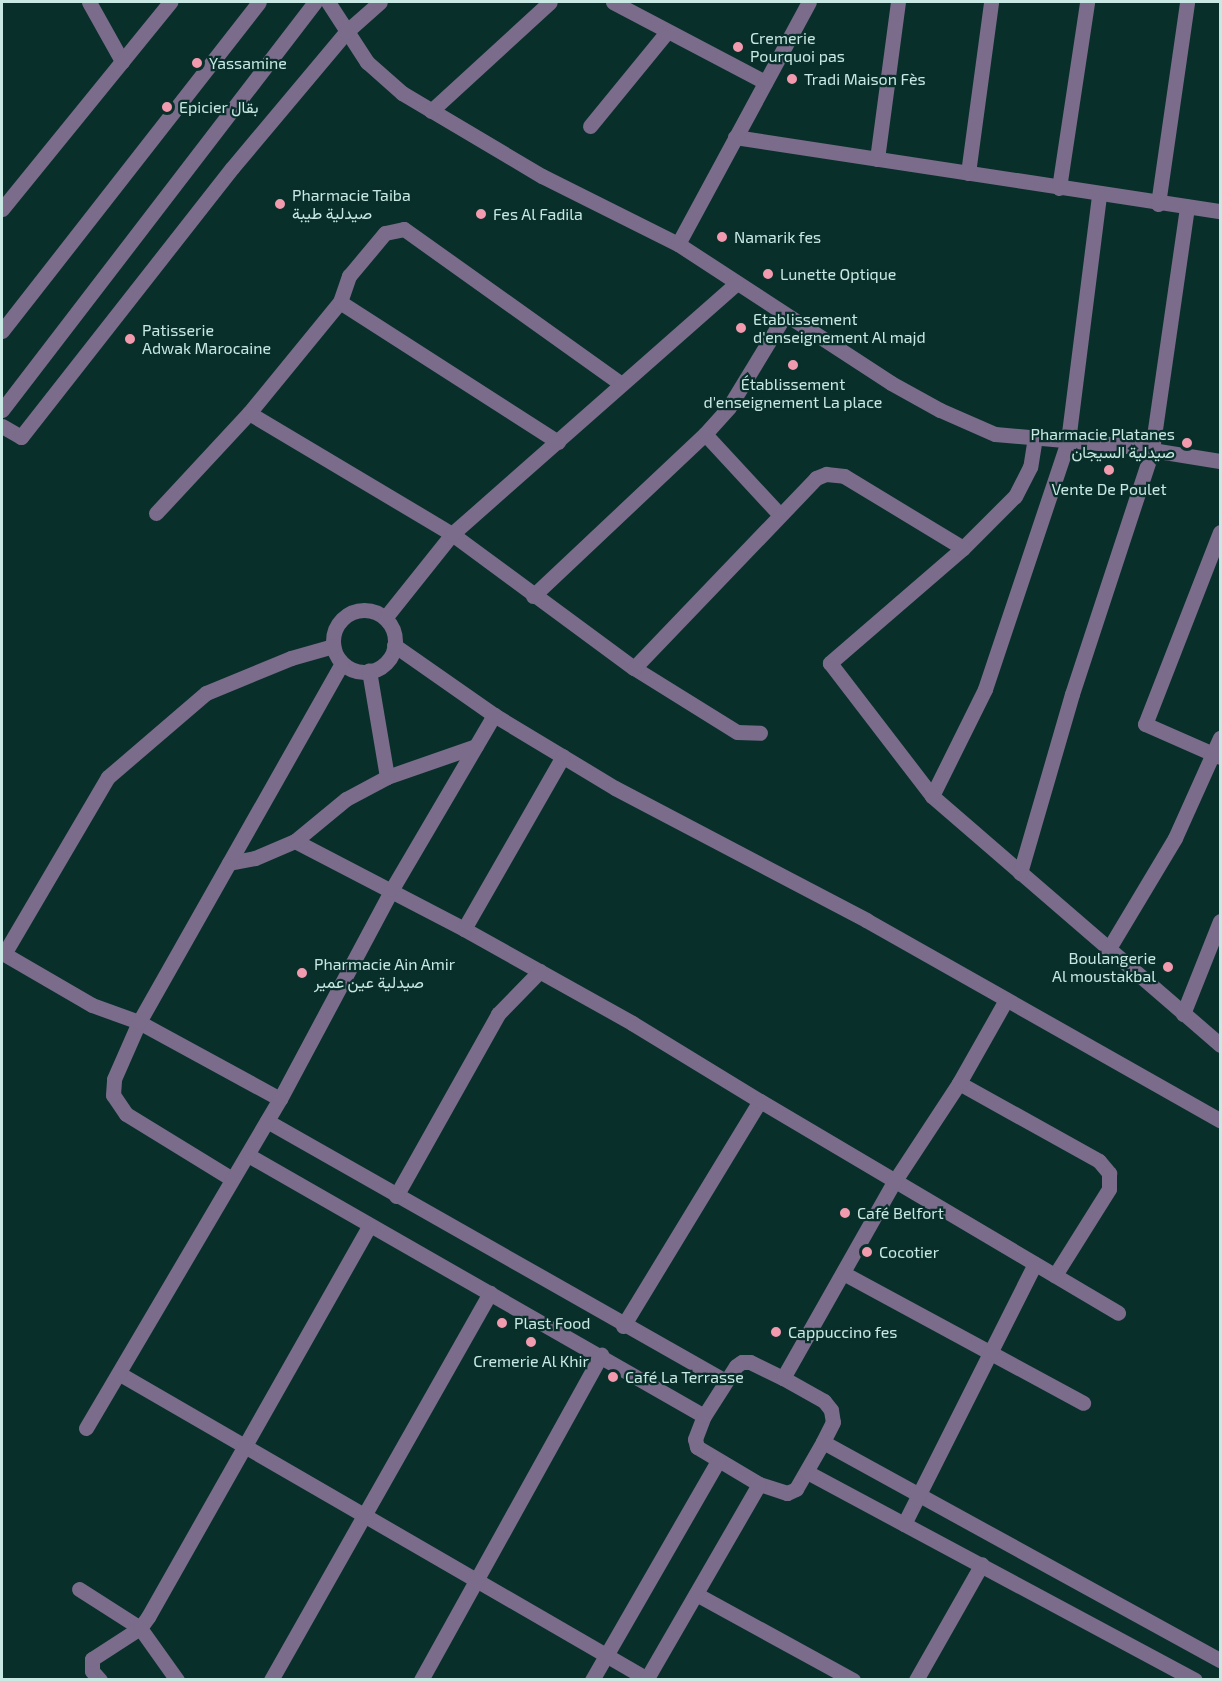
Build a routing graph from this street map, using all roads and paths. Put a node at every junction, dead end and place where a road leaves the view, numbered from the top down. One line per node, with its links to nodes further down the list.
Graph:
1 (89, 2): 16 (street)
2 (170, 2): 16 (street)
3 (259, 2): 33 (street)
4 (315, 2): 35 (street)
5 (328, 2): 14 (street)
6 (380, 2): 14 (street)
7 (550, 2): 18 (street)
8 (613, 2): 15 (street)
9 (898, 2): 21 (street)
10 (991, 2): 22 (street)
11 (1087, 2): 23 (street)
12 (1187, 2): 25 (street)
13 (806, 3): 17 (street)
14 (346, 32): 18 (street); 37 (street)
15 (667, 32): 17 (street); 19 (street)
16 (122, 61): 27 (street)
17 (765, 82): 20 (street)
18 (432, 111): 29 (street)
19 (590, 126)
20 (735, 137): 21 (street); 29 (street)
21 (877, 159): 22 (street)
22 (968, 173): 23 (street)
23 (1059, 188): 24 (street)
24 (1099, 195): 25 (street); 40 (street)
25 (1158, 204): 26 (street)
26 (1187, 207): 28 (street); 42 (street)
27 (2, 208)
28 (1221, 211)
29 (678, 244): 30 (street)
30 (736, 284): 32 (street); 34 (street)
31 (340, 303): 34 (street); 36 (street); 41 (street)
32 (785, 315): 38 (street); 39 (street)
33 (2, 331)
34 (620, 383): 41 (street)
35 (2, 410)
36 (249, 414): 44 (street); 47 (street)
37 (2, 426)
38 (705, 434): 45 (street); 49 (street)
39 (1035, 437): 40 (street); 48 (street)
40 (1068, 441): 42 (street); 63 (street)
41 (558, 442): 47 (street)
42 (1152, 450): 43 (street); 66 (street)
43 (1221, 460)
44 (156, 513)
45 (780, 515): 48 (street); 54 (street)
46 (1221, 532): 61 (street)
47 (452, 534): 49 (street); 50 (street)
48 (963, 548): 63 (street)
49 (533, 596): 54 (street)
50 (385, 618): 51 (street); 52 (street)
51 (394, 645): 55 (street); 56 (street)
52 (333, 646): 53 (street); 71 (street)
53 (342, 663): 55 (street); 65 (street)
54 (633, 668): 57 (street)
55 (369, 671): 62 (street)
56 (494, 715): 59 (street); 60 (street)
57 (760, 733)
58 (1221, 738): 61 (street)
59 (476, 746): 62 (street); 67 (street)
60 (563, 756): 69 (street); 73 (street)
61 (1218, 756): 70 (street)
62 (387, 777): 64 (street)
63 (932, 796): 66 (street)
64 (295, 841): 65 (street); 67 (street)
65 (229, 863): 75 (street)
66 (1020, 873): 70 (street)
67 (392, 889): 69 (street); 78 (street)
68 (1221, 921): 74 (street)
69 (464, 929): 72 (street)
70 (1108, 950): 74 (street)
71 (3, 953): 75 (street)
72 (540, 971): 79 (street); 85 (street)
73 (1006, 1000): 77 (street); 80 (street)
74 (1183, 1014): 76 (street)
75 (139, 1022): 78 (street); 83 (street)
76 (1221, 1045)
77 (959, 1083): 84 (street); 89 (street)
78 (280, 1099): 81 (street)
79 (760, 1101): 84 (street); 92 (street)
80 (1221, 1120)
81 (267, 1122): 82 (street); 85 (street)
82 (248, 1155): 83 (street); 86 (street)
83 (232, 1179): 95 (street)
84 (894, 1182): 87 (street); 88 (street)
85 (396, 1196): 92 (street)
86 (370, 1225): 90 (street); 102 (street)
87 (1035, 1264): 89 (street); 94 (street)
88 (843, 1273): 94 (street); 96 (street)
89 (1054, 1275): 91 (street)
90 (490, 1293): 93 (street); 107 (street)
91 (1118, 1313)
92 (623, 1326): 97 (street)
93 (602, 1355): 99 (street); 110 (street)
94 (989, 1355): 98 (street); 106 (street)
95 (120, 1374): 100 (street); 102 (street)
96 (783, 1378): 97 (street); 101 (street)
97 (725, 1381): 99 (street)
98 (1083, 1403)
99 (704, 1416): 103 (street)
100 (86, 1428)
101 (823, 1442): 104 (street); 106 (street)
102 (244, 1444): 107 (street); 113 (street)
103 (718, 1461): 105 (street); 114 (street)
104 (807, 1472): 105 (street); 108 (street)
105 (759, 1484): 112 (street)
106 (918, 1495): 108 (street); 115 (street)
107 (364, 1514): 110 (street); 119 (street)
108 (904, 1524): 109 (street)
109 (982, 1564): 123 (street); 124 (street)
110 (477, 1581): 114 (street); 120 (street)
111 (80, 1589): 113 (street)
112 (696, 1594): 116 (street); 122 (street)
113 (140, 1628): 117 (street); 118 (street)
114 (608, 1654): 116 (street); 121 (street)
115 (1221, 1660)
116 (648, 1679)
117 (100, 1680)
118 (177, 1680)
119 (270, 1680)
120 (421, 1680)
121 (592, 1680)
122 (853, 1680)
123 (916, 1680)
124 (1195, 1680)

